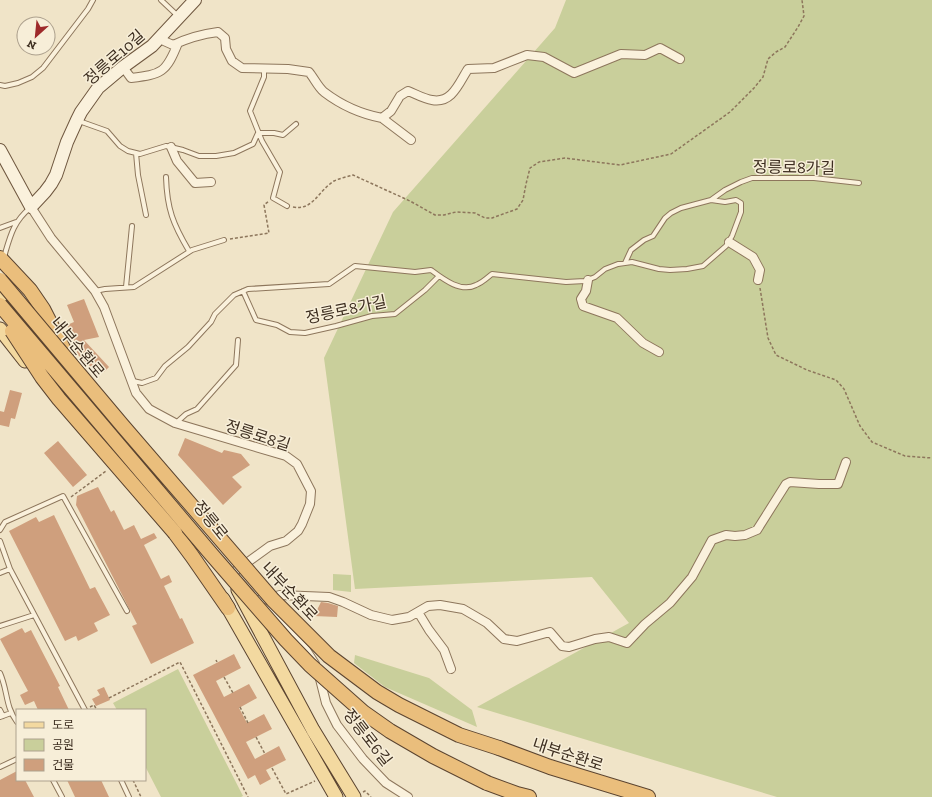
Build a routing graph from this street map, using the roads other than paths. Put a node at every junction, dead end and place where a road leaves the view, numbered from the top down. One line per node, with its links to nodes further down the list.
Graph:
1 (92, 0): 10 (lane)
2 (161, 0): 4 (lane)
3 (195, 0): 4 (main road, 정릉로10길)
4 (179, 17): 5 (main road, 정릉로10길)
5 (160, 38): 6 (street); 8 (main road, 정릉로10길)
6 (178, 43): 8 (street); 9 (street)
7 (680, 59): 11 (street)
8 (123, 67): 12 (main road, 정릉로10길)
9 (264, 68): 11 (street); 14 (lane)
10 (0, 85)
11 (382, 118): 15 (street)
12 (77, 120): 18 (lane); 25 (main road, 정릉로10길)
13 (296, 124): 14 (lane)
14 (258, 133): 16 (lane); 24 (lane)
15 (411, 140)
16 (171, 147): 18 (lane); 21 (street)
17 (0, 150): 19 (main road)
18 (136, 153): 26 (lane)
19 (3, 160): 25 (main road)
20 (166, 177): 32 (lane)
21 (211, 182)
22 (859, 183): 23 (lane, 정릉로8가길)
23 (711, 200): 31 (lane, 정릉로8가길); 34 (lane, 정릉로8가길)
24 (288, 206)
25 (31, 207): 27 (lane, 정릉로10길); 40 (street, 정릉로8길)
26 (146, 215)
27 (16, 222): 29 (lane, 정릉로10길); 33 (lane, 정릉로10길)
28 (132, 226): 39 (lane)
29 (0, 228)
30 (224, 240): 32 (lane)
31 (728, 242): 34 (lane, 정릉로8가길); 38 (street)
32 (189, 251): 39 (lane)
33 (2, 258): 53 (highway, bridge)
34 (625, 263): 37 (lane, 정릉로8가길)
35 (439, 276): 37 (lane, 정릉로8가길); 41 (lane, 정릉로8가길); 41 (lane, 정릉로8가길)
36 (0, 280): 83 (highway, 내부순환로, bridge)
37 (588, 280): 47 (street)
38 (758, 280)
39 (126, 287): 40 (lane)
40 (95, 291): 48 (street, 정릉로8길)
41 (243, 291): 48 (lane, 정릉로8가길)
42 (0, 293): 53 (main road, 정릉로)
43 (0, 305): 82 (highway, 내부순환로, bridge)
44 (0, 312): 61 (highway, bridge)
45 (0, 329): 50 (main road, 정릉로)
46 (238, 340): 49 (lane)
47 (659, 352)
48 (133, 381): 49 (street, 정릉로8길)
49 (175, 423): 59 (street, 정릉로8길)
50 (75, 425): 52 (main road, 정릉로); 54 (main road, 정릉로)
51 (846, 462): 63 (street)
52 (107, 463): 54 (main road, 정릉로); 61 (main road, 정릉로)
53 (153, 476): 59 (main road, 정릉로)
54 (150, 498): 61 (main road, 정릉로)
55 (0, 530): 62 (lane)
56 (0, 541): 57 (lane)
57 (10, 569): 58 (lane); 64 (lane)
58 (0, 573)
59 (230, 575): 60 (street, 정릉로6길); 80 (main road, 정릉로)
60 (259, 600): 63 (street); 81 (street, 정릉로6길)
61 (228, 608): 79 (main road, 정릉로)
62 (127, 611)
63 (418, 612): 66 (street)
64 (34, 615): 65 (lane); 68 (lane)
65 (0, 626)
66 (451, 669)
67 (0, 674): 70 (lane)
68 (84, 709)
69 (0, 710): 71 (lane)
70 (11, 713): 71 (lane); 72 (lane)
71 (1, 716)
72 (16, 720)
73 (16, 759): 74 (lane)
74 (0, 767)
75 (54, 781): 77 (lane)
76 (121, 781): 78 (lane)
77 (62, 797)
78 (129, 797)
79 (336, 797)
80 (354, 797)
81 (408, 797)
82 (530, 797)
83 (648, 797)

